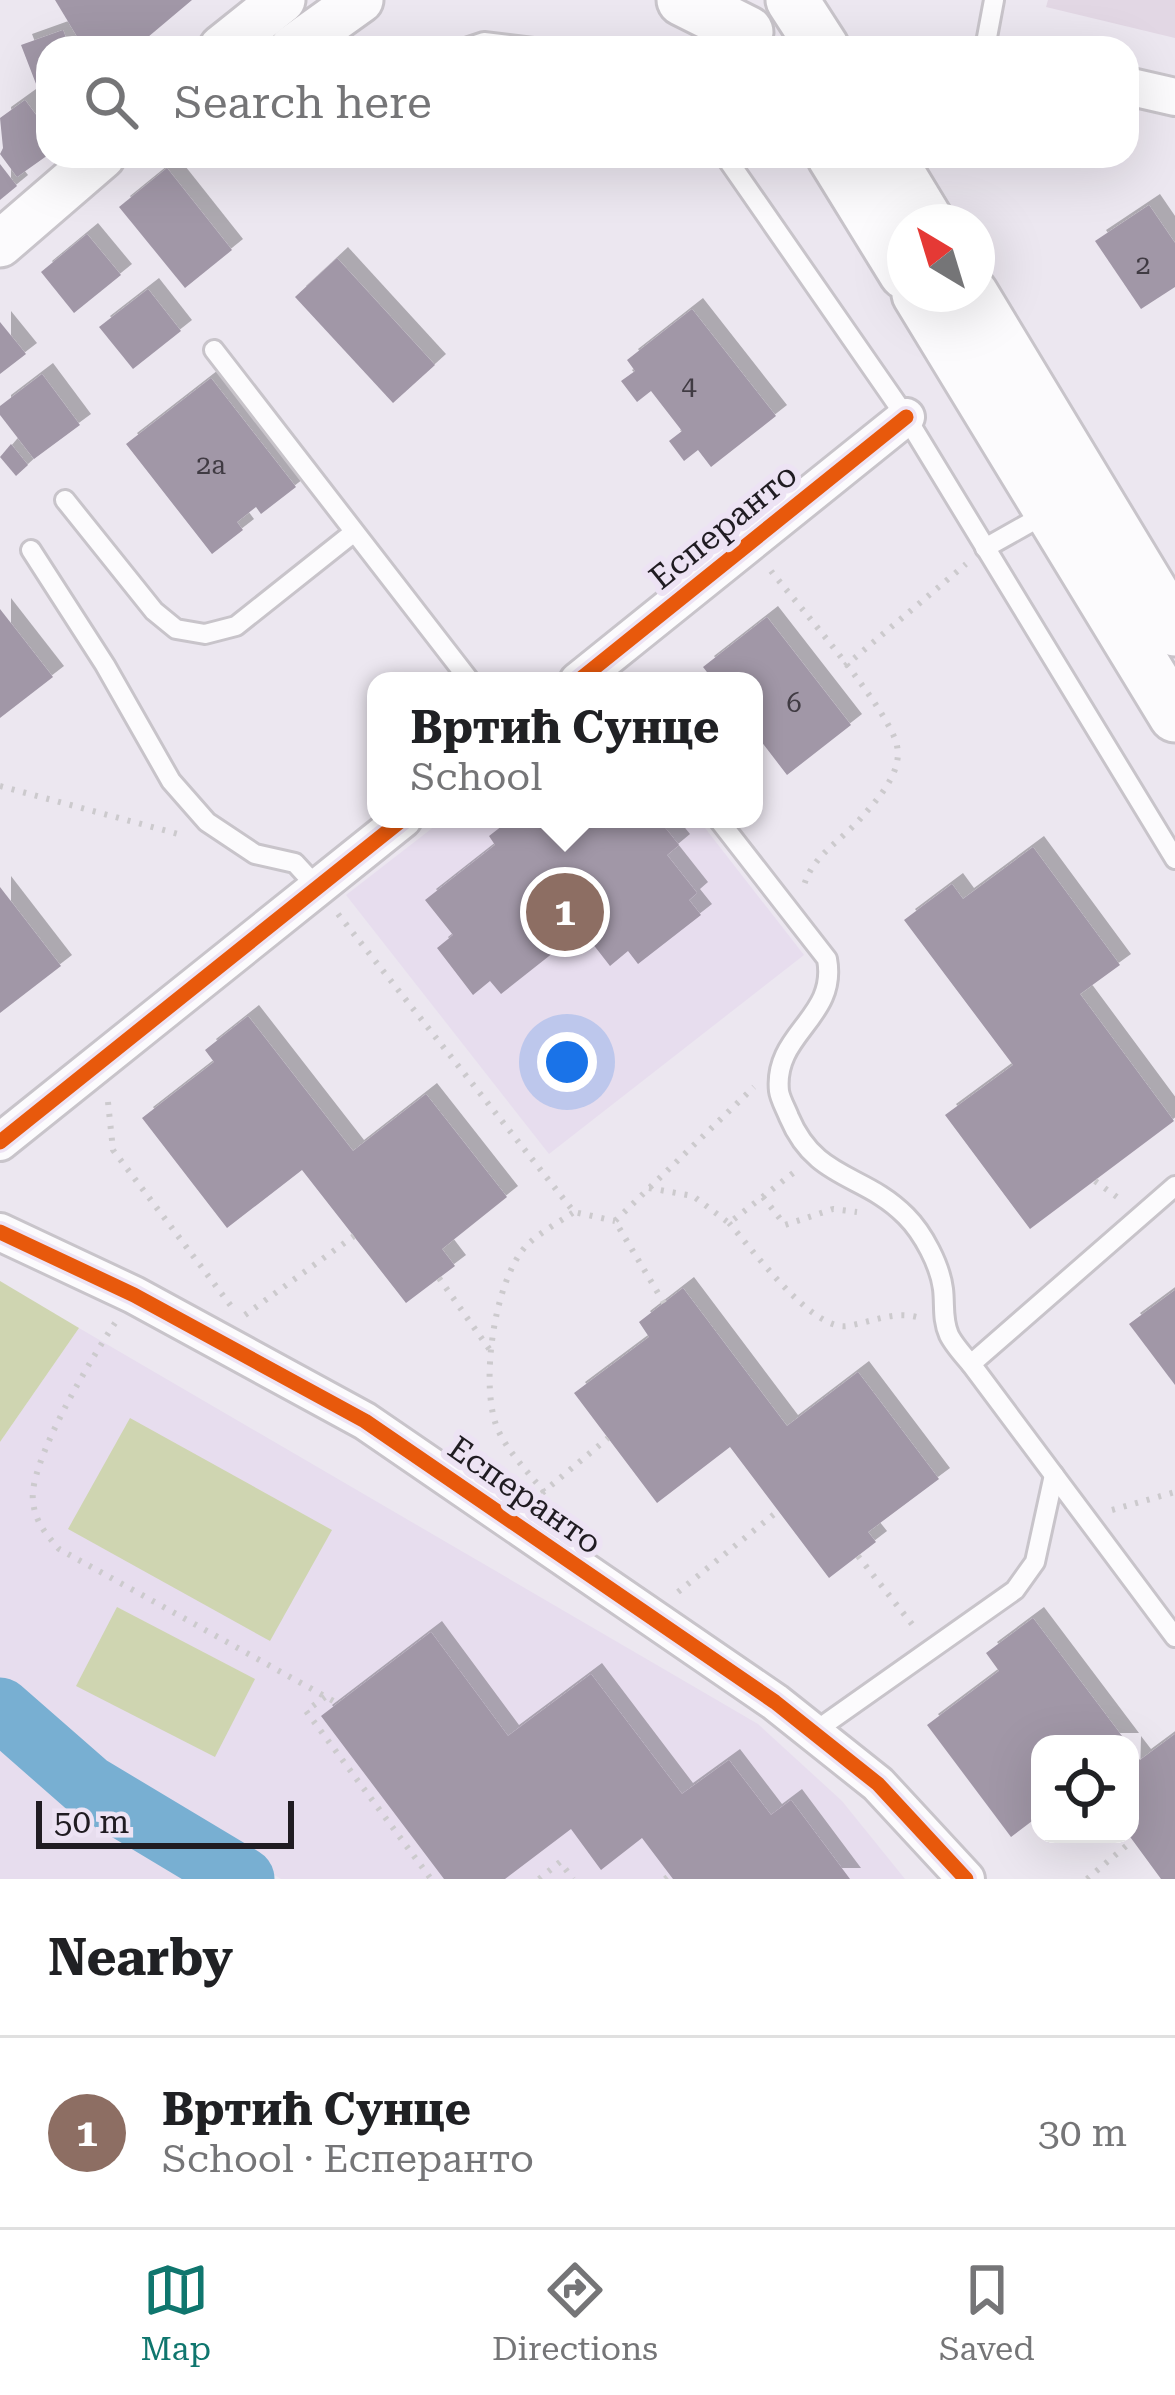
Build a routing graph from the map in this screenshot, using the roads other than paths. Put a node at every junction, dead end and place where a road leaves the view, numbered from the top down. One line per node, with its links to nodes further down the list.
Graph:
1 (282, 0): 6 (street)
2 (360, 0): 7 (street)
3 (683, 0): 5 (main road)
4 (994, 0): 8 (lane)
5 (742, 27)
6 (237, 36)
7 (310, 36)
8 (987, 36)
9 (1139, 89): 10 (street)
10 (1175, 97)
11 (88, 168): 16 (street)
12 (733, 168): 21 (lane)
13 (840, 168): 17 (main road)
14 (895, 168): 15 (main road)
15 (917, 204)
16 (0, 244)
17 (887, 244)
18 (929, 312): 23 (main road)
19 (983, 312): 27 (main road)
20 (214, 350): 24 (lane)
21 (905, 417): 25 (lane); 29 (street, Есперанто)
22 (65, 500): 24 (lane)
23 (1051, 511): 25 (lane); 30 (main road)
24 (353, 533): 28 (lane)
25 (985, 548): 33 (lane)
26 (31, 550): 34 (lane)
27 (1175, 630)
28 (463, 672)
29 (601, 672)
30 (1175, 716)
31 (392, 828): 34 (street)
32 (725, 828): 38 (lane)
33 (1175, 859)
34 (317, 887): 35 (street)
35 (0, 1142)
36 (1175, 1186): 38 (lane)
37 (0, 1232): 41 (street, Есперанто)
38 (970, 1364): 39 (lane)
39 (1054, 1475): 40 (lane); 41 (lane)
40 (1175, 1637)
41 (812, 1734): 42 (street, Есперанто)
42 (966, 1879)

